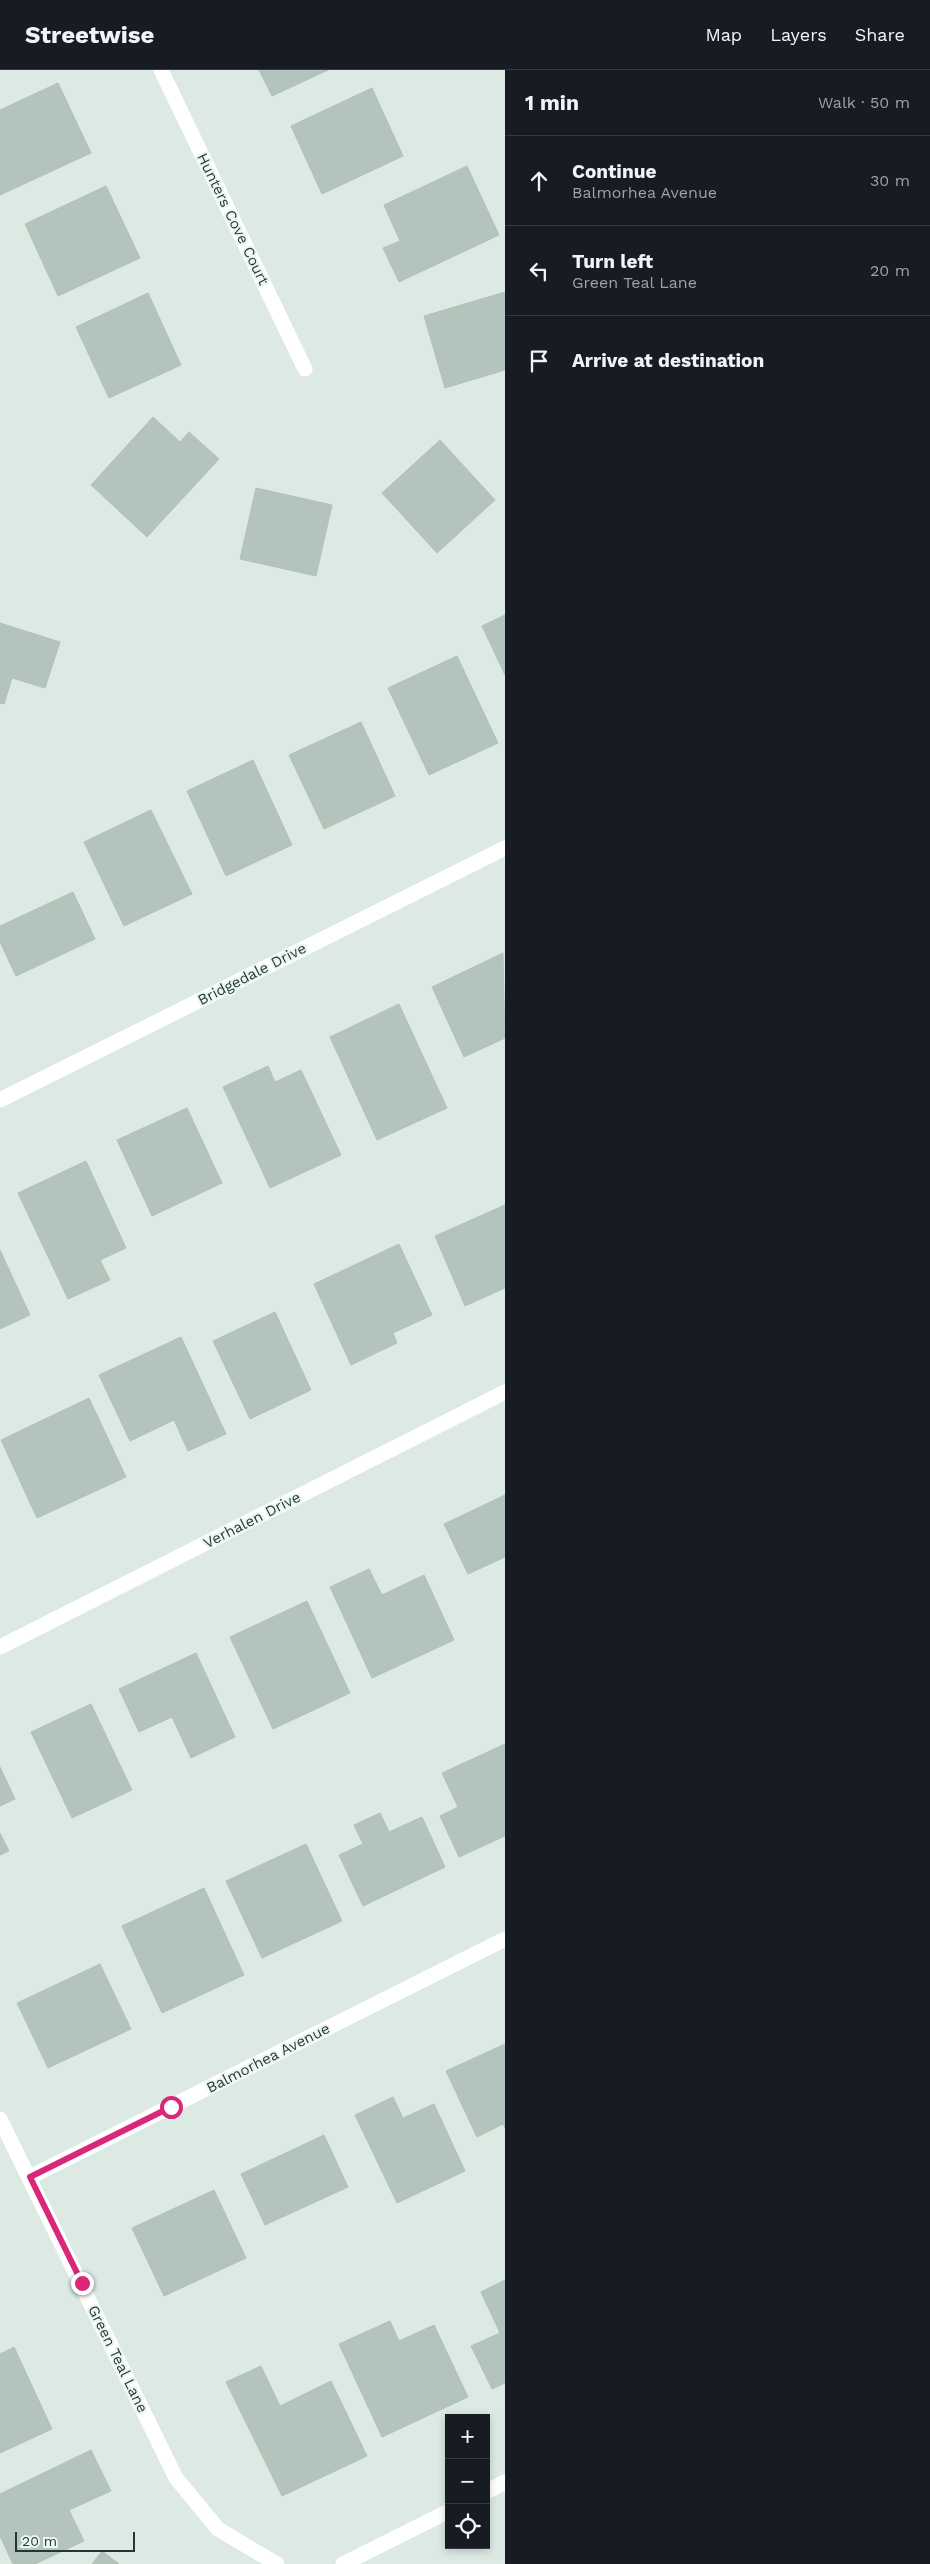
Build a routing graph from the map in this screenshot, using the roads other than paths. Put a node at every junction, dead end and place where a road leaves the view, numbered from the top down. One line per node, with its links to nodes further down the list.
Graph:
1 (161, 70): 2 (street, Hunters Cove Court)
2 (305, 368)
3 (505, 848): 4 (street, Bridgedale Drive)
4 (0, 1100)
5 (505, 1392): 6 (street, Verhalen Drive)
6 (0, 1647)
7 (505, 1939): 9 (street, Balmorhea Avenue)
8 (0, 2119): 9 (street, Green Teal Lane)
9 (30, 2177): 13 (street, Green Teal Lane)
10 (505, 2482): 11 (street)
11 (490, 2490)
12 (445, 2513): 14 (street)
13 (277, 2564)
14 (343, 2564)

